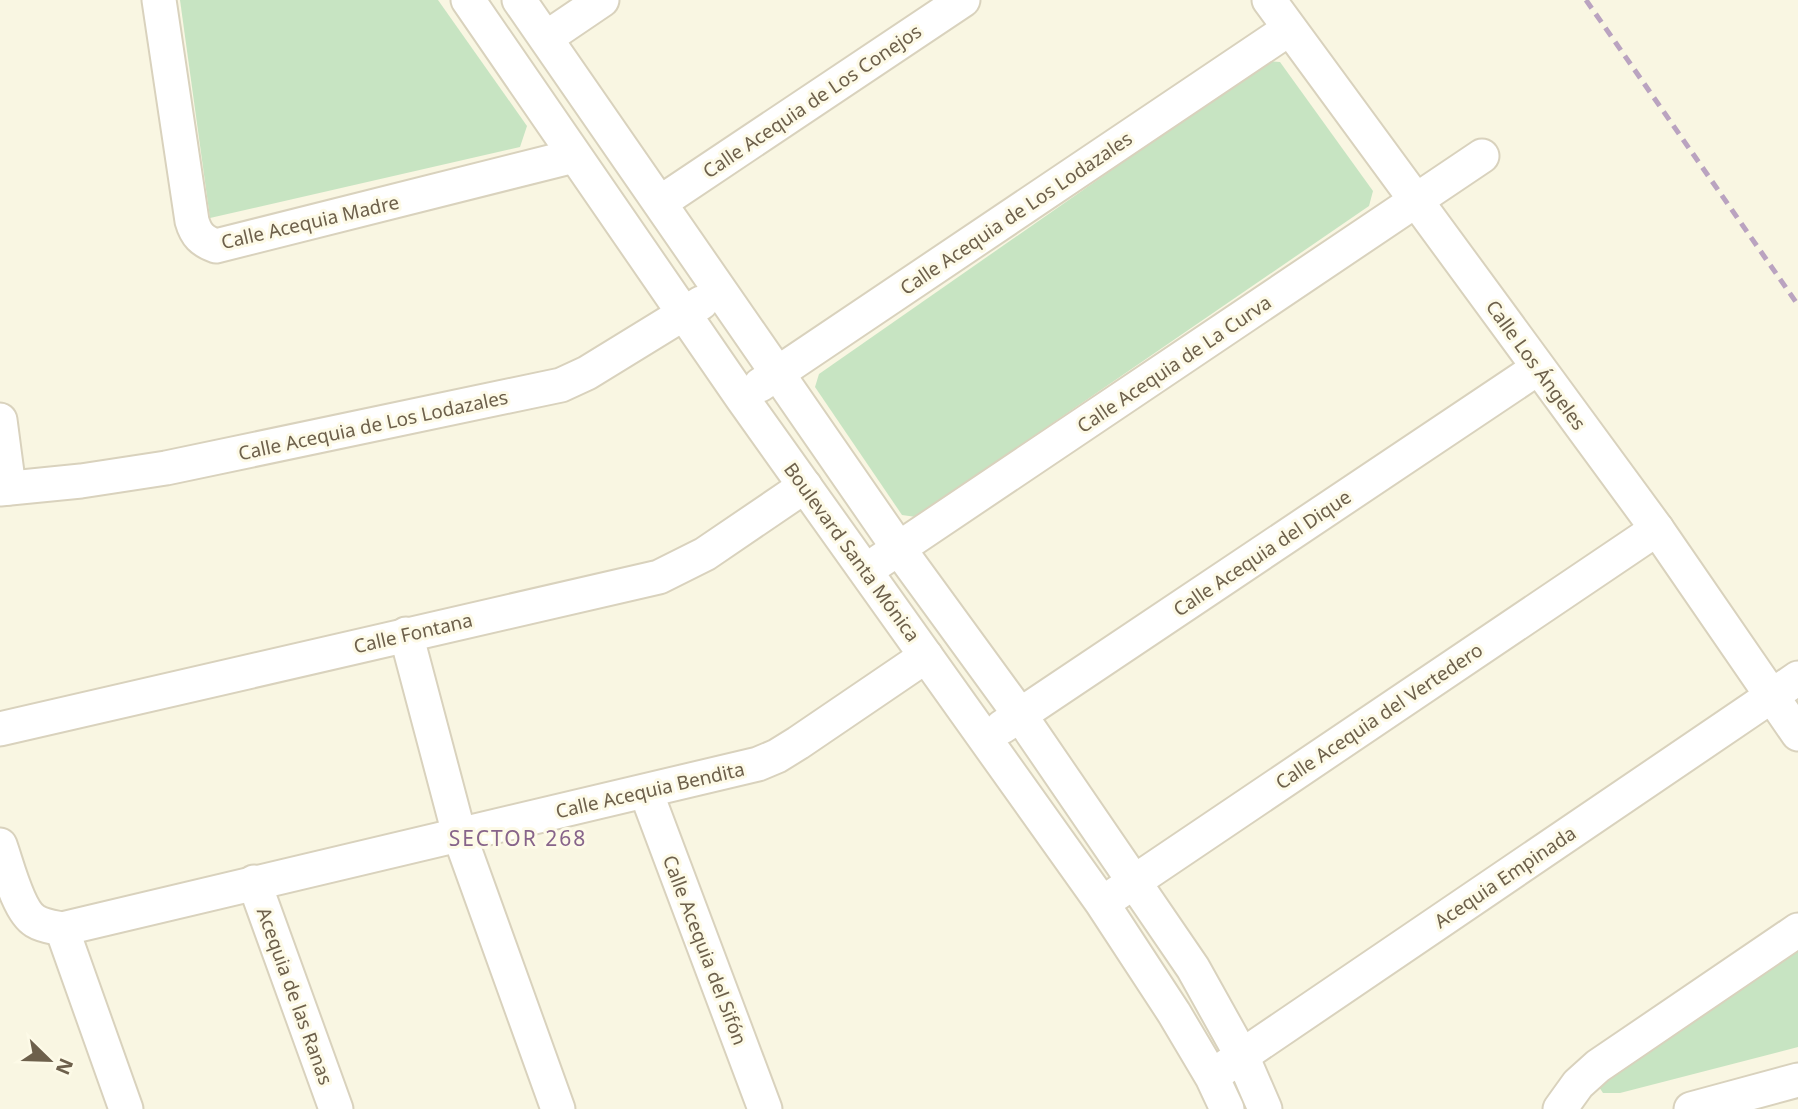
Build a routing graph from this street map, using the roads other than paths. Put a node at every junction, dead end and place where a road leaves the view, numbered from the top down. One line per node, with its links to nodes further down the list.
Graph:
1 (159, 0): 9 (street, Calle Acequia Madre)
2 (468, 0): 9 (street, Boulevard Santa Mónica)
3 (519, 0): 8 (street, Boulevard Santa Mónica)
4 (602, 0): 8 (street)
5 (963, 0): 12 (street, Calle Acequia de Los Conejos)
6 (1269, 0): 7 (street, Calle Los Ángeles)
7 (1289, 29): 11 (street, Calle Los Ángeles); 16 (street, Calle Acequia de Los Lodazales)
8 (546, 38): 12 (street, Boulevard Santa Mónica)
9 (574, 156): 14 (street, Boulevard Santa Mónica)
10 (1482, 156): 11 (street, Calle Acequia de La Curva)
11 (1415, 201): 15 (street, Calle Los Ángeles); 22 (street, Calle Acequia de La Curva)
12 (661, 202): 13 (street, Boulevard Santa Mónica)
13 (720, 290): 14 (street, Calle Acequia de Los Lodazales); 16 (street, Boulevard Santa Mónica)
14 (684, 313): 17 (street, Boulevard Santa Mónica); 20 (street, Calle Acequia de Los Lodazales)
15 (1538, 368): 21 (street, Calle Los Ángeles); 27 (street, Calle Acequia del Dique)
16 (778, 373): 17 (street, Calle Acequia de Los Lodazales); 22 (street, Boulevard Santa Mónica)
17 (742, 398): 19 (street, Boulevard Santa Mónica)
18 (0, 420): 20 (street)
19 (805, 486): 23 (street, Boulevard Santa Mónica); 24 (street, Calle Fontana)
20 (5, 489)
21 (1657, 529): 26 (street, Calle Los Ángeles); 35 (street, Calle Acequia del Vertedero)
22 (900, 549): 23 (street, Calle Acequia de La Curva); 27 (street, Boulevard Santa Mónica)
23 (865, 570): 25 (street, Boulevard Santa Mónica)
24 (406, 634): 28 (street, Calle Fontana); 32 (street)
25 (926, 656): 30 (street, Boulevard Santa Mónica); 31 (street, Calle Acequia Bendita)
26 (1785, 687): 29 (street, Calle Los Ángeles); 39 (street, Acequia Empinada)
27 (1020, 715): 30 (street, Calle Acequia del Dique); 35 (street, Boulevard Santa Mónica)
28 (0, 729)
29 (1798, 734)
30 (986, 739): 36 (street, Boulevard Santa Mónica)
31 (646, 792): 32 (street, Calle Acequia Bendita); 45 (street, Calle Acequia del Sifón)
32 (459, 834): 34 (street, Calle Acequia Bendita); 44 (street)
33 (0, 845): 37 (street)
34 (254, 882): 37 (street, Calle Acequia Bendita); 43 (street, Acequia de las Ranas)
35 (1134, 882): 36 (street, Calle Acequia del Vertedero); 39 (street, Boulevard Santa Mónica)
36 (1102, 903): 40 (street, Boulevard Santa Mónica)
37 (62, 929): 42 (street)
38 (1798, 930): 48 (street)
39 (1242, 1056): 40 (street, Acequia Empinada); 47 (street, Boulevard Santa Mónica)
40 (1212, 1077): 46 (street, Boulevard Santa Mónica)
41 (1798, 1080): 49 (street)
42 (127, 1109)
43 (336, 1109)
44 (558, 1109)
45 (765, 1109)
46 (1227, 1109)
47 (1265, 1109)
48 (1560, 1109)
49 (1692, 1109)

